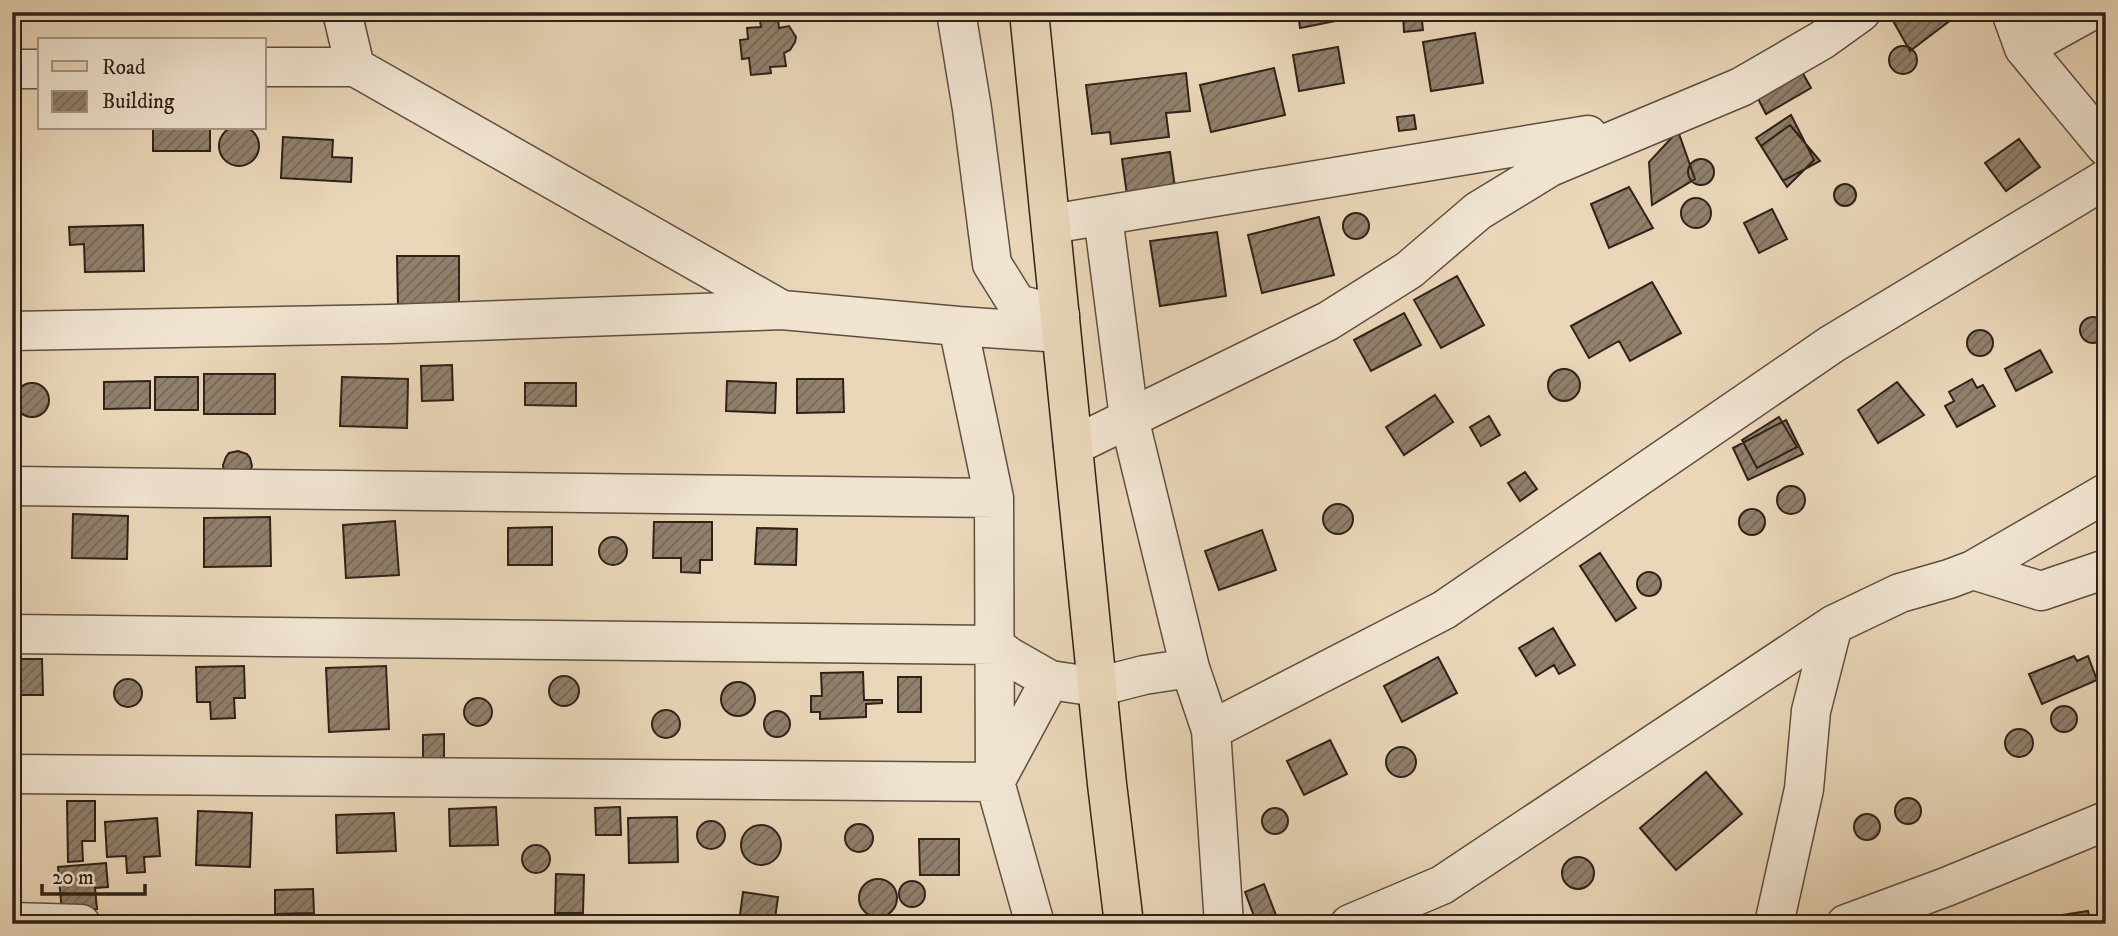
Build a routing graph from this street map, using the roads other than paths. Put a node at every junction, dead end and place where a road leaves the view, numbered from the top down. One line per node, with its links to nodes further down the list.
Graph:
1 (342, 12): 9 (street)
2 (956, 12): 18 (street)
3 (1029, 12): 16 (main road)
4 (1861, 12): 12 (street)
5 (2011, 12): 7 (street)
6 (2089, 12): 7 (street)
7 (2024, 48): 13 (street)
8 (266, 67): 9 (street)
9 (355, 67): 17 (street)
10 (12, 69): 11 (street)
11 (38, 69)
12 (1654, 124): 15 (street); 21 (street)
13 (2106, 147)
14 (2106, 179): 34 (street)
15 (1103, 216): 16 (street); 21 (street)
16 (1051, 224): 18 (main road)
17 (782, 310): 19 (street); 20 (street)
18 (1061, 324): 19 (street); 22 (main road)
19 (958, 326): 25 (street)
20 (12, 331)
21 (1129, 418): 22 (street); 31 (street)
22 (1073, 446): 33 (main road)
23 (12, 486): 25 (street)
24 (2106, 493): 27 (street)
25 (994, 498): 30 (street)
26 (2106, 569): 27 (street)
27 (1973, 570): 28 (street)
28 (1833, 625): 43 (street); 44 (street)
29 (12, 634): 30 (street)
30 (994, 645): 32 (street); 36 (street)
31 (1190, 668): 33 (street); 34 (street)
32 (1050, 680): 33 (street); 36 (street)
33 (1097, 687): 41 (main road)
34 (1211, 730): 42 (street)
35 (12, 775): 36 (street)
36 (995, 782): 40 (street)
37 (2106, 821): 45 (street)
38 (12, 922): 39 (street)
39 (81, 924)
40 (1035, 924)
41 (1124, 924)
42 (1224, 924)
43 (1350, 924)
44 (1774, 924)
45 (1846, 924)

